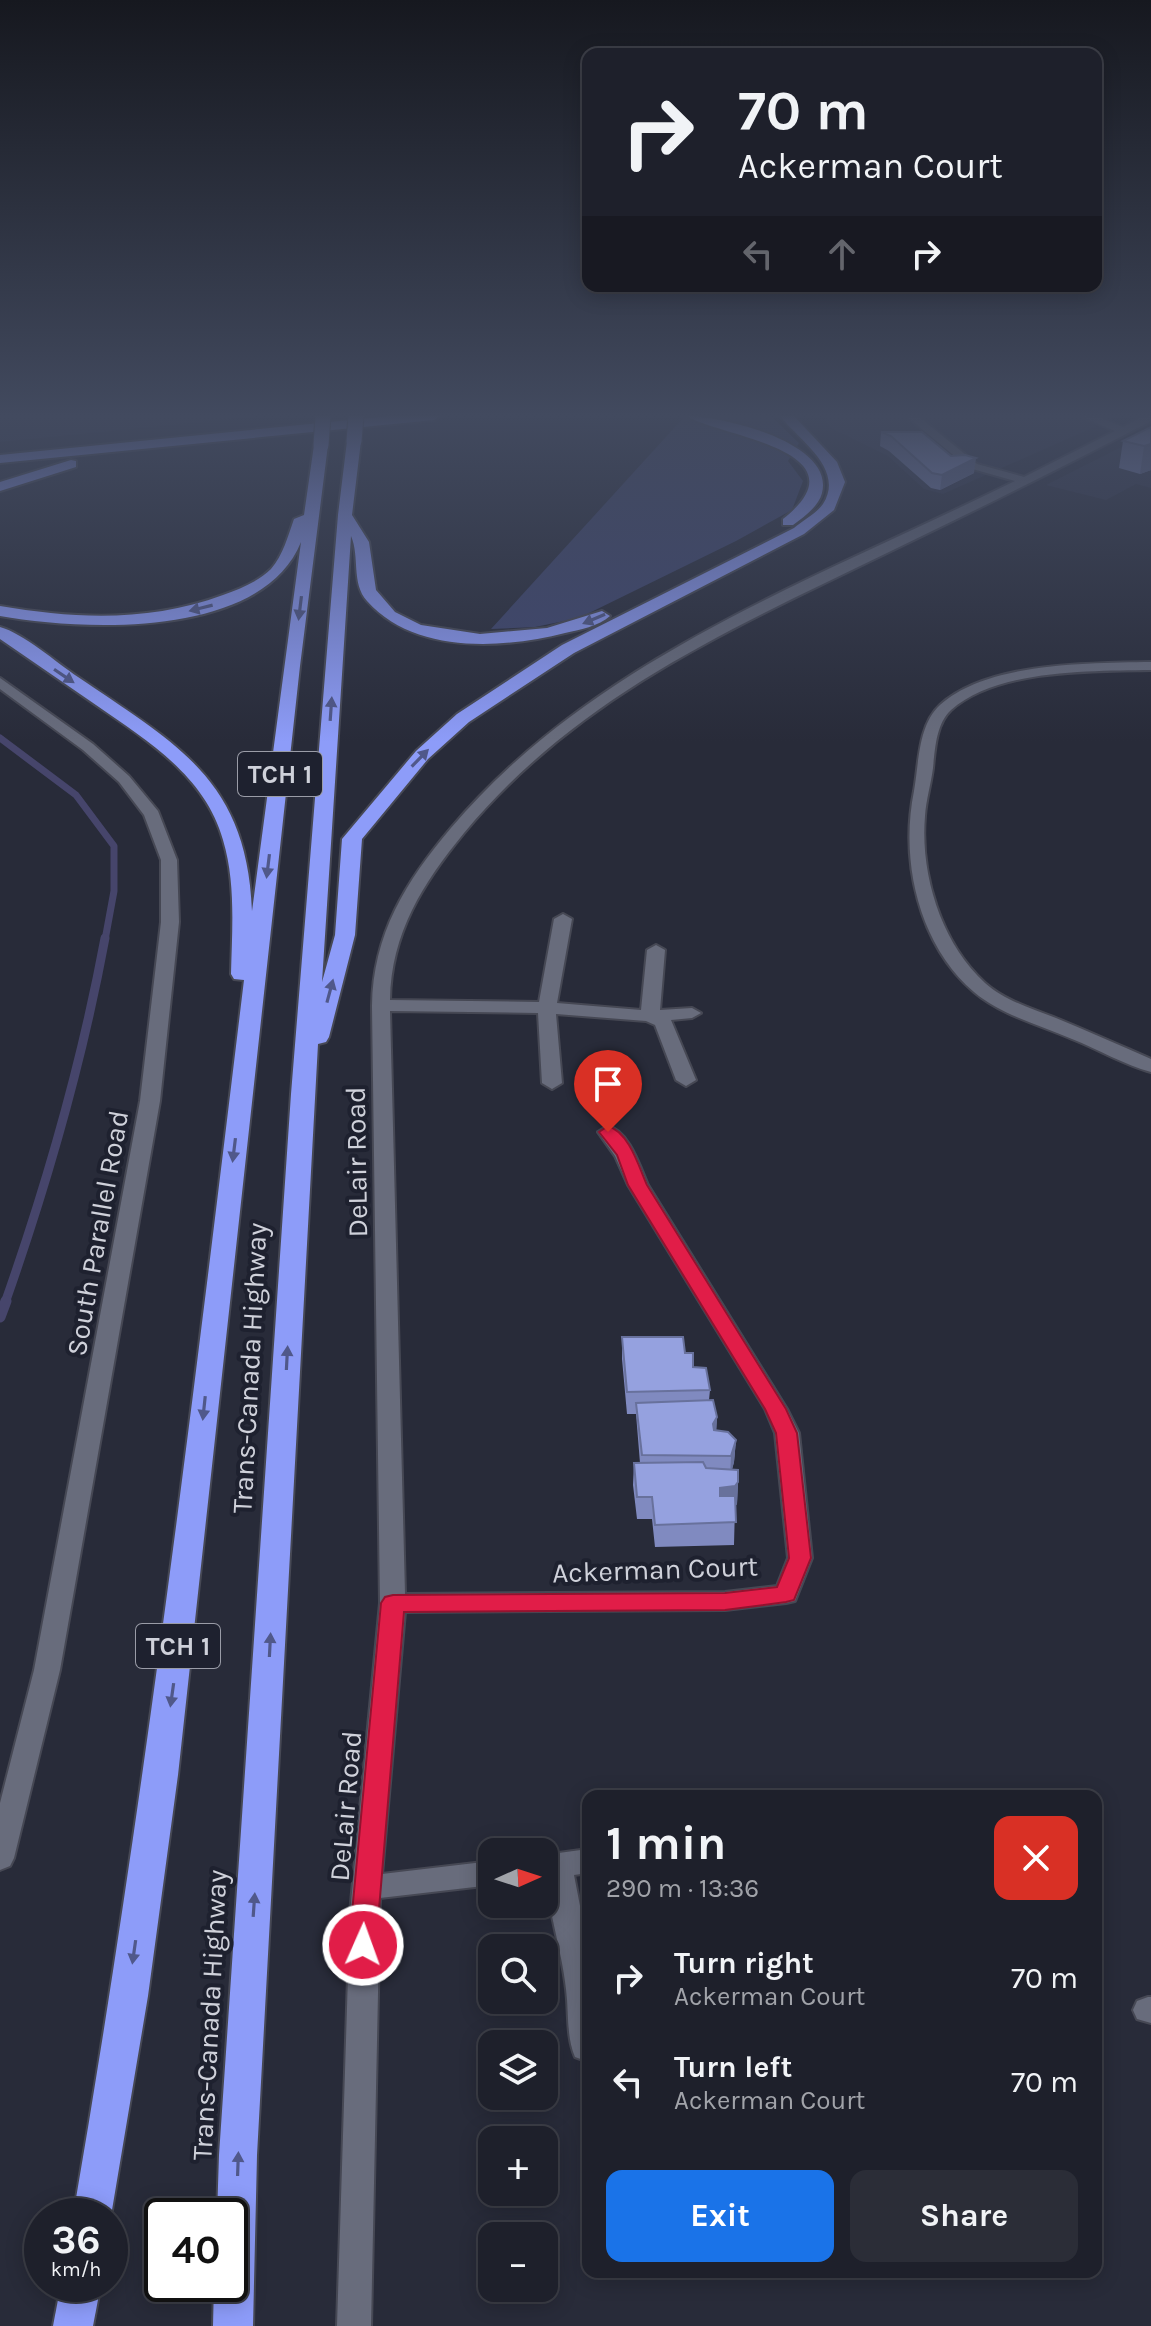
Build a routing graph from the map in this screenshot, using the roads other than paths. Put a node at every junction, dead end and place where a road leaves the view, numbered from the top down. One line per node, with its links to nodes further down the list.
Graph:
1 (299, 525): 8 (highway, one-way to 8)
2 (310, 525): 19 (highway, Trans-Canada Highway / TCH 1, one-way to 19)
3 (344, 525): 22 (highway, Trans-Canada Highway / TCH 1, one-way to 3)
4 (351, 525): 5 (highway, one-way to 4)
5 (782, 525)
6 (807, 525): 22 (highway, one-way to 6)
7 (932, 525): 14 (street, DeLair Road)
8 (0, 611)
9 (0, 632): 19 (highway, one-way to 19)
10 (1151, 666): 18 (street)
11 (0, 682): 25 (street, South Parallel Road)
12 (563, 919): 15 (street)
13 (656, 950): 17 (street)
14 (381, 1006): 15 (street); 24 (street, DeLair Road)
15 (547, 1010): 17 (street); 21 (street)
16 (692, 1013): 17 (street)
17 (650, 1016): 20 (street)
18 (1151, 1066)
19 (243, 1073): 32 (highway, Trans-Canada Highway / TCH 1, one-way to 32)
20 (686, 1080)
21 (552, 1083)
22 (303, 1094): 35 (highway, Trans-Canada Highway / TCH 1, one-way to 22)
23 (608, 1132): 24 (street, Ackerman Court)
24 (393, 1603): 29 (street, DeLair Road)
25 (0, 1858)
26 (582, 1862): 27 (street)
27 (558, 1865)
28 (478, 1875): 29 (street)
29 (366, 1888): 36 (street, DeLair Road)
30 (558, 1891): 31 (street)
31 (582, 1979)
32 (96, 2198)
33 (78, 2302): 34 (highway)
34 (73, 2326)
35 (233, 2326)
36 (354, 2326)

